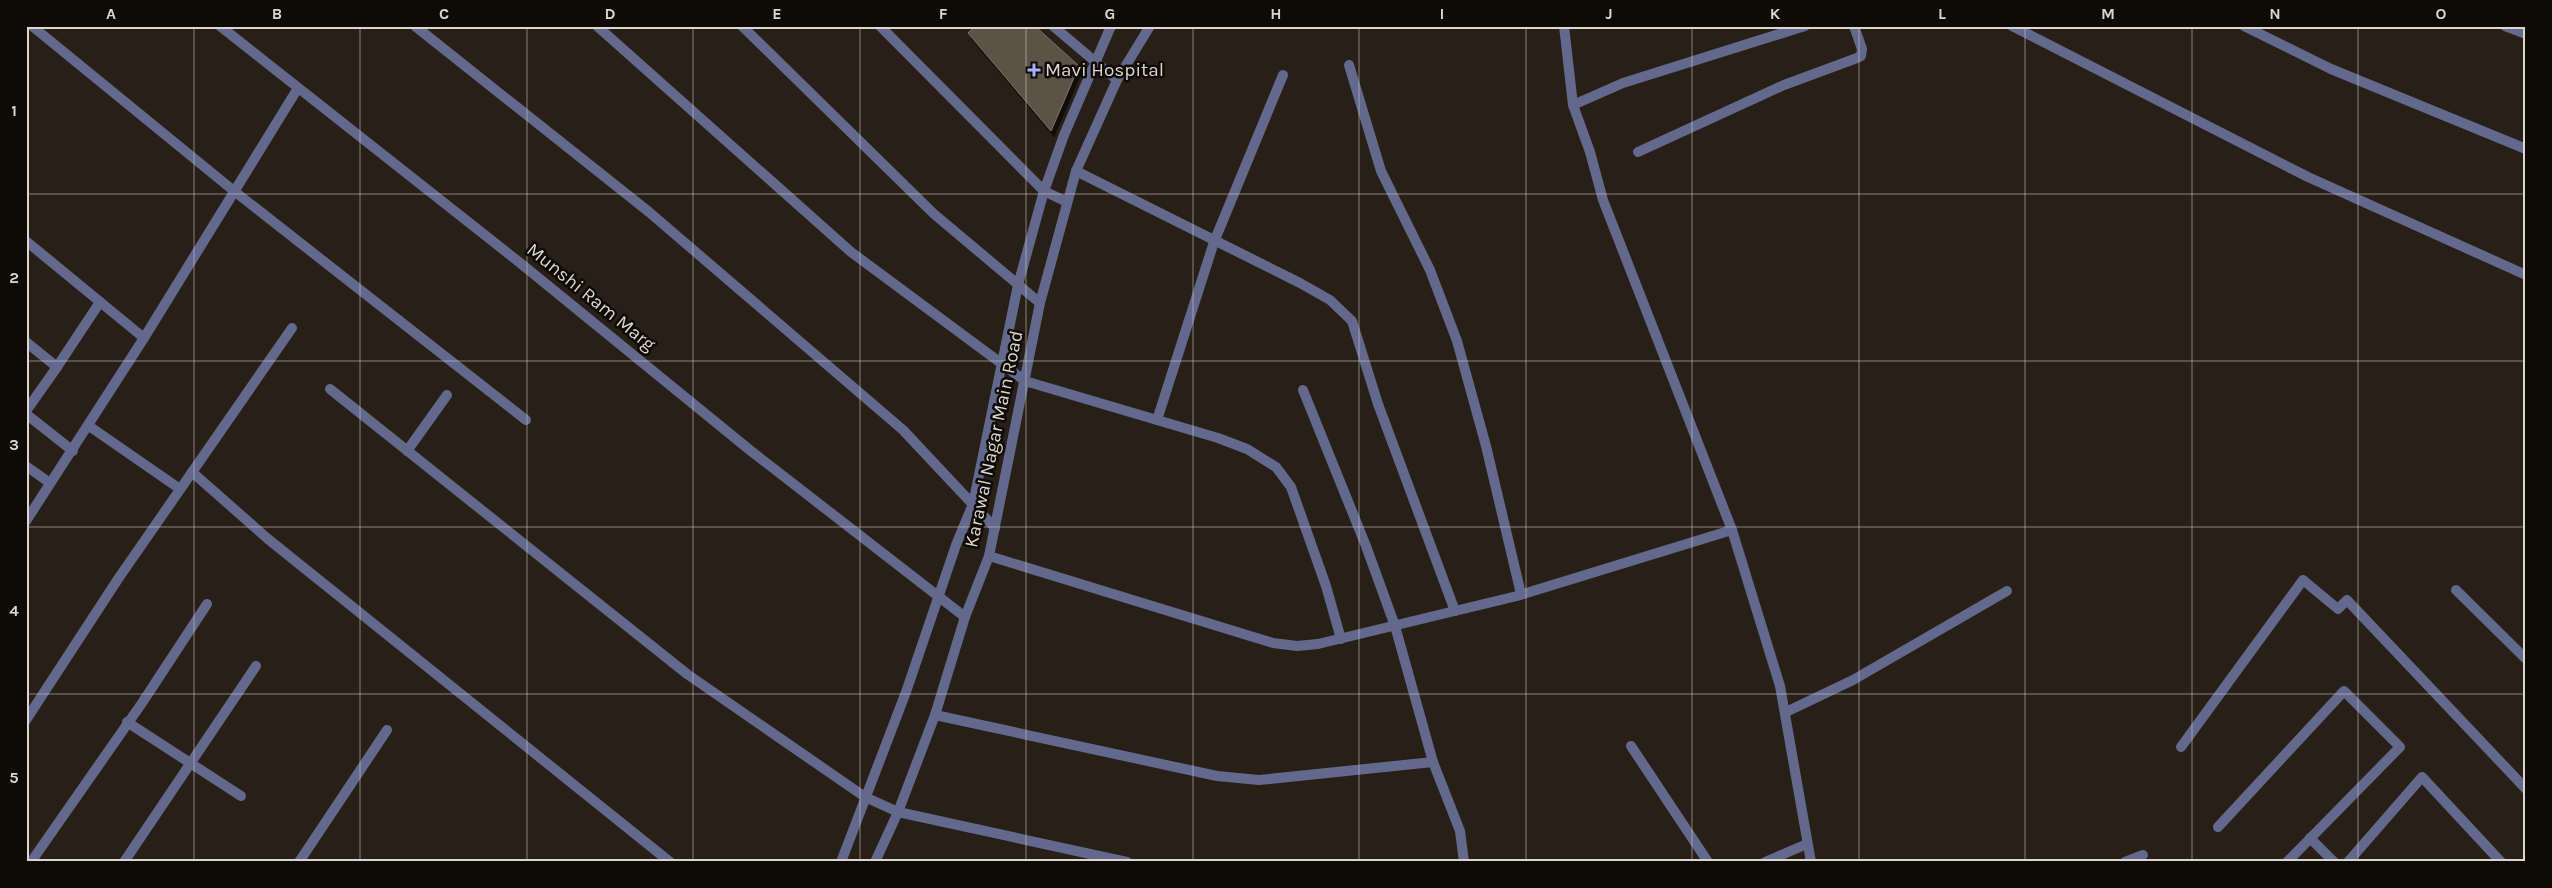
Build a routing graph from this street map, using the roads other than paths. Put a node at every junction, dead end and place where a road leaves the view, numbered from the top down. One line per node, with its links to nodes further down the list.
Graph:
1 (32, 26): 26 (street)
2 (220, 26): 21 (street, Munshi Ram Marg)
3 (415, 26): 54 (street)
4 (597, 26): 38 (street)
5 (742, 26): 32 (street)
6 (880, 26): 27 (street)
7 (1053, 26): 17 (street)
8 (1112, 26): 17 (street, Karawal Nagar Main Road)
9 (1150, 26): 20 (street, Karawal Nagar Main Road)
10 (1564, 26): 22 (street)
11 (1805, 26): 22 (street)
12 (1854, 26): 24 (street)
13 (2012, 26): 31 (street)
14 (2244, 26): 23 (street)
15 (2505, 26): 16 (street)
16 (2526, 34)
17 (1095, 63): 20 (street); 27 (street, Karawal Nagar Main Road)
18 (1348, 65): 61 (street)
19 (1283, 75): 30 (street)
20 (1117, 80): 25 (street, Karawal Nagar Main Road)
21 (298, 88): 26 (street); 62 (street, Munshi Ram Marg)
22 (1573, 105): 57 (street)
23 (2526, 149)
24 (1638, 152)
25 (1076, 171): 28 (street, Karawal Nagar Main Road); 30 (street)
26 (234, 191): 36 (street); 45 (street)
27 (1044, 191): 28 (street); 32 (street, Karawal Nagar Main Road)
28 (1067, 202): 34 (street, Karawal Nagar Main Road)
29 (26, 241): 33 (street)
30 (1214, 242): 46 (street); 64 (street)
31 (2526, 275)
32 (1018, 285): 34 (street); 38 (street, Karawal Nagar Main Road)
33 (100, 302): 36 (street); 39 (street)
34 (1040, 303): 40 (street, Karawal Nagar Main Road)
35 (292, 328): 51 (street)
36 (144, 338): 47 (street)
37 (26, 342): 39 (street)
38 (1004, 365): 40 (street); 54 (street, Karawal Nagar Main Road)
39 (57, 367): 44 (street)
40 (1025, 381): 46 (street); 56 (street, Karawal Nagar Main Road)
41 (330, 389): 49 (street)
42 (1303, 390): 66 (street)
43 (448, 395): 49 (street)
44 (26, 412): 48 (street)
45 (526, 420)
46 (1157, 420): 67 (street)
47 (89, 426): 48 (street); 53 (street)
48 (74, 451): 52 (street)
49 (407, 452): 81 (street)
50 (26, 466): 52 (street)
51 (192, 472): 53 (street); 90 (street)
52 (50, 483): 55 (street)
53 (180, 489): 72 (street)
54 (973, 504): 56 (street); 62 (street, Karawal Nagar Main Road)
55 (26, 521)
56 (995, 528): 58 (street, Karawal Nagar Main Road)
57 (1732, 530): 61 (street); 70 (street)
58 (989, 556): 65 (street, Karawal Nagar Main Road); 67 (street)
59 (2456, 590): 68 (street)
60 (2007, 591): 70 (street)
61 (1521, 594): 64 (street)
62 (938, 597): 65 (street, Munshi Ram Marg); 81 (street, Karawal Nagar Main Road)
63 (207, 604): 73 (street)
64 (1455, 611): 66 (street)
65 (965, 617): 71 (street, Karawal Nagar Main Road)
66 (1395, 626): 67 (street); 77 (street)
67 (1341, 639)
68 (2526, 659)
69 (256, 666): 78 (street)
70 (1786, 712): 85 (street)
71 (935, 715): 77 (street); 82 (street, Karawal Nagar Main Road)
72 (26, 720)
73 (127, 722): 78 (street); 87 (street)
74 (387, 730): 89 (street)
75 (1631, 746): 95 (street)
76 (2180, 747): 79 (street)
77 (1433, 762): 94 (street)
78 (190, 764): 80 (street); 88 (street)
79 (2526, 789)
80 (241, 796)
81 (865, 797): 82 (street); 91 (street, Karawal Nagar Main Road)
82 (898, 812): 92 (street, Karawal Nagar Main Road); 93 (street)
83 (2218, 827): 84 (street)
84 (2310, 838): 99 (street); 100 (street)
85 (1807, 844): 96 (street); 97 (street)
86 (2143, 855): 98 (street)
87 (31, 862)
88 (124, 862)
89 (299, 862)
90 (670, 862)
91 (840, 862)
92 (875, 862)
93 (1127, 862)
94 (1464, 862)
95 (1708, 862)
96 (1765, 862)
97 (1811, 862)
98 (2124, 862)
99 (2287, 862)
100 (2334, 862)
101 (2348, 862): 102 (street)
102 (2501, 862)

